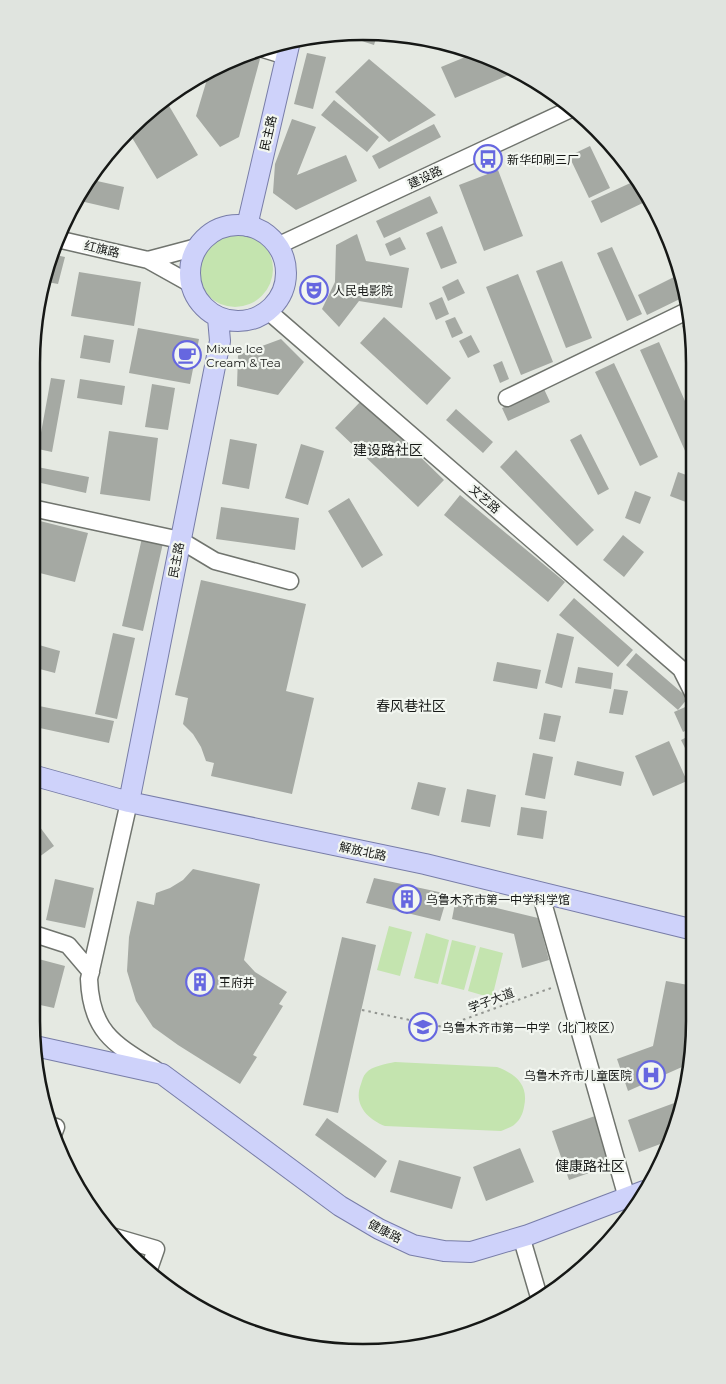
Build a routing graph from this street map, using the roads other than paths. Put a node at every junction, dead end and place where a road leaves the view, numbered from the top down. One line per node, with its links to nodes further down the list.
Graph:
1 (288, 48): 3 (main road, 民主路)
2 (566, 111): 5 (street, 建设路)
3 (247, 226): 5 (main road); 6 (main road)
4 (64, 241): 7 (street, 红旗路)
5 (278, 246): 9 (main road)
6 (197, 248): 7 (street); 8 (main road)
7 (148, 260): 8 (street)
8 (191, 284): 11 (main road)
9 (268, 311): 11 (main road); 16 (street, 文艺路)
10 (682, 314): 12 (street)
11 (218, 318): 14 (main road, 民主路)
12 (507, 398)
13 (40, 510): 14 (street)
14 (180, 540): 15 (street); 18 (main road, 民主路)
15 (290, 581)
16 (686, 680)
17 (40, 777): 18 (main road, 解放北路)
18 (129, 802): 19 (main road, 解放北路); 22 (street)
19 (540, 892): 20 (main road, 解放北路); 25 (street)
20 (686, 928)
21 (40, 936): 22 (street)
22 (91, 972): 24 (street)
23 (42, 1047): 24 (main road)
24 (162, 1074): 26 (main road, 健康路)
25 (635, 1194): 26 (main road, 健康路)
26 (525, 1235): 29 (street); 30 (street)
27 (126, 1240): 28 (street)
28 (150, 1264)
29 (543, 1289)
30 (538, 1292)

